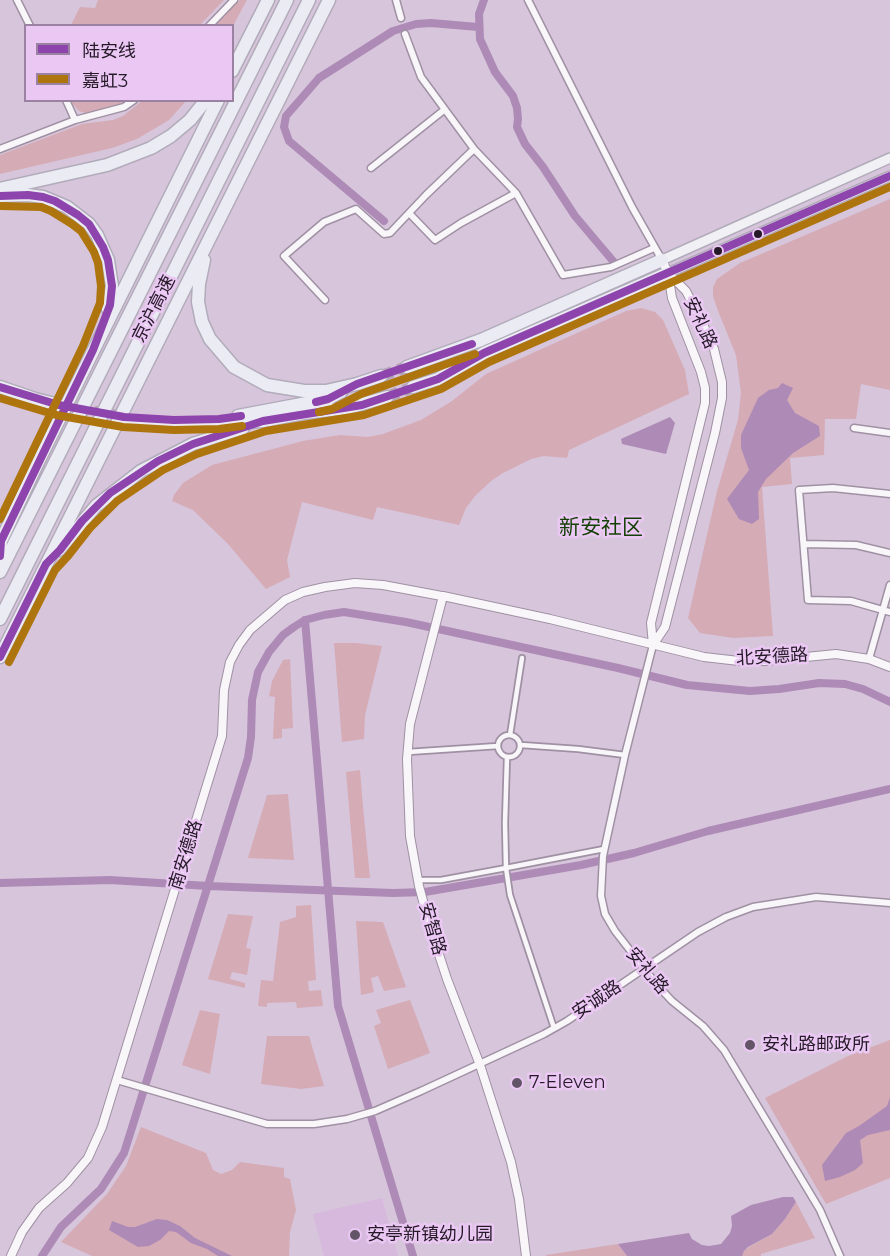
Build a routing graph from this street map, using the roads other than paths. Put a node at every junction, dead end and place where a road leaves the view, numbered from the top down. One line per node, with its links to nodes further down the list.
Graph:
1 (234, 0): 11 (street)
2 (268, 0): 13 (highway)
3 (287, 0): 50 (highway, 京沪高速)
4 (309, 0): 54 (highway, 京沪高速)
5 (329, 0): 29 (highway)
6 (396, 0): 9 (street)
7 (528, 0): 30 (street)
8 (18, 2): 10 (street)
9 (401, 18)
10 (30, 24)
11 (211, 24)
12 (405, 34): 18 (street)
13 (234, 67)
14 (67, 102): 19 (street)
15 (131, 102): 19 (street)
16 (204, 102): 25 (highway)
17 (217, 102): 34 (highway)
18 (444, 110): 21 (street); 23 (street)
19 (75, 120): 20 (street)
20 (0, 149)
21 (474, 149): 26 (street); 28 (street)
22 (890, 158): 31 (main road)
23 (371, 168)
24 (890, 176): 32 (main road)
25 (0, 189)
26 (516, 193): 28 (street); 30 (street)
27 (0, 196): 34 (highway)
28 (408, 213): 33 (street)
29 (204, 246): 37 (highway); 49 (highway)
30 (654, 248): 31 (street)
31 (662, 260): 32 (street); 35 (highway)
32 (668, 273): 39 (highway); 55 (street, 安礼路); 55 (street, 安礼路)
33 (325, 300)
34 (93, 350): 48 (highway)
35 (407, 367)
36 (381, 376): 37 (highway)
37 (357, 384): 42 (highway)
38 (0, 387): 40 (highway)
39 (413, 387)
40 (0, 392)
41 (387, 397): 42 (highway)
42 (263, 422): 49 (highway)
43 (854, 428): 44 (street)
44 (890, 433)
45 (890, 494): 46 (street)
46 (804, 544): 47 (street); 53 (street)
47 (890, 553)
48 (0, 556)
49 (46, 564): 56 (highway)
50 (0, 572)
51 (890, 585): 53 (street)
52 (443, 596): 55 (street, 南安德路); 63 (street, 安智路); 73 (street, 南安德路)
53 (887, 610): 58 (street)
54 (0, 619)
55 (653, 645): 58 (street, 北安德路); 64 (street, 安礼路)
56 (0, 657)
57 (522, 658): 60 (street)
58 (869, 659): 59 (street, 北安德路)
59 (890, 667)
60 (510, 735): 61 (street); 62 (street)
61 (520, 745): 64 (street); 65 (street)
62 (498, 746): 63 (street); 65 (street)
63 (407, 752): 68 (street, 安智路)
64 (625, 755): 66 (street, 安礼路)
65 (507, 757): 67 (street)
66 (603, 853): 67 (street); 70 (street, 安礼路)
67 (506, 871): 68 (street); 71 (street)
68 (419, 883): 72 (street, 安智路)
69 (890, 903): 70 (street, 安诚路)
70 (644, 969): 71 (street, 安诚路); 76 (street, 安礼路)
71 (554, 1028): 72 (street, 安诚路)
72 (480, 1065): 73 (street, 安诚路); 75 (street, 安智路)
73 (117, 1080): 74 (street, 南安德路)
74 (11, 1256)
75 (526, 1256)
76 (840, 1256)

